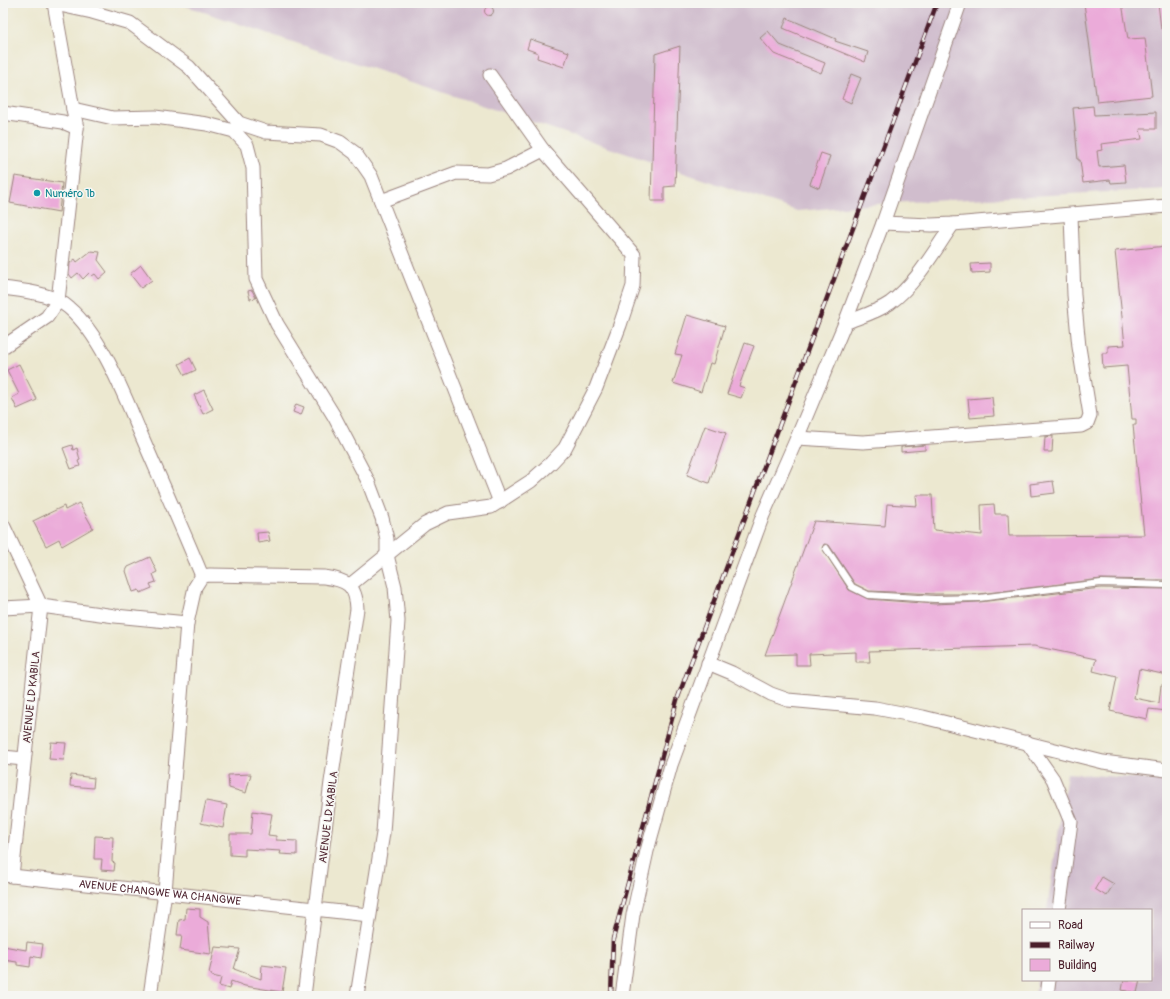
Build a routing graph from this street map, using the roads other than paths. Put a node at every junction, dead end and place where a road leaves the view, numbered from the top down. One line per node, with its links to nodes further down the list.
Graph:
1 (55, 3): 4 (street); 6 (street)
2 (960, 3): 12 (street)
3 (490, 75): 8 (street)
4 (73, 109): 6 (street); 7 (street)
5 (3, 113): 7 (street)
6 (237, 127): 9 (street); 22 (street)
7 (77, 128): 15 (street)
8 (543, 150): 9 (street); 19 (street)
9 (381, 201): 19 (street)
10 (1167, 206): 11 (street)
11 (1071, 215): 13 (street); 18 (street)
12 (883, 223): 13 (street); 16 (street)
13 (953, 224): 16 (street)
14 (3, 288): 15 (street)
15 (58, 301): 17 (street); 23 (street)
16 (844, 323): 18 (street)
17 (3, 347)
18 (797, 438): 29 (street)
19 (500, 502): 22 (street)
20 (3, 525): 26 (street)
21 (826, 548): 24 (lane)
22 (387, 555): 25 (street); 38 (street)
23 (202, 576): 25 (street); 28 (street)
24 (1167, 584)
25 (350, 585): 36 (street, AVENUE LD KABILA)
26 (41, 606): 27 (street); 28 (street); 32 (street, AVENUE LD KABILA)
27 (3, 608)
28 (187, 623): 35 (street)
29 (708, 663): 30 (street); 43 (street)
30 (1027, 742): 33 (street); 37 (street)
31 (3, 757): 32 (street)
32 (24, 759): 34 (street, AVENUE LD KABILA)
33 (1167, 770)
34 (8, 876): 35 (street, AVENUE CHANGWE WA CHANGWE)
35 (165, 892): 36 (street, AVENUE CHANGWE WA CHANGWE); 40 (street)
36 (316, 908): 38 (street); 41 (street, AVENUE LD KABILA)
37 (1060, 909)
38 (369, 915): 42 (street)
39 (1049, 981): 44 (street)
40 (150, 996)
41 (304, 996)
42 (357, 996)
43 (622, 996)
44 (1047, 996)

